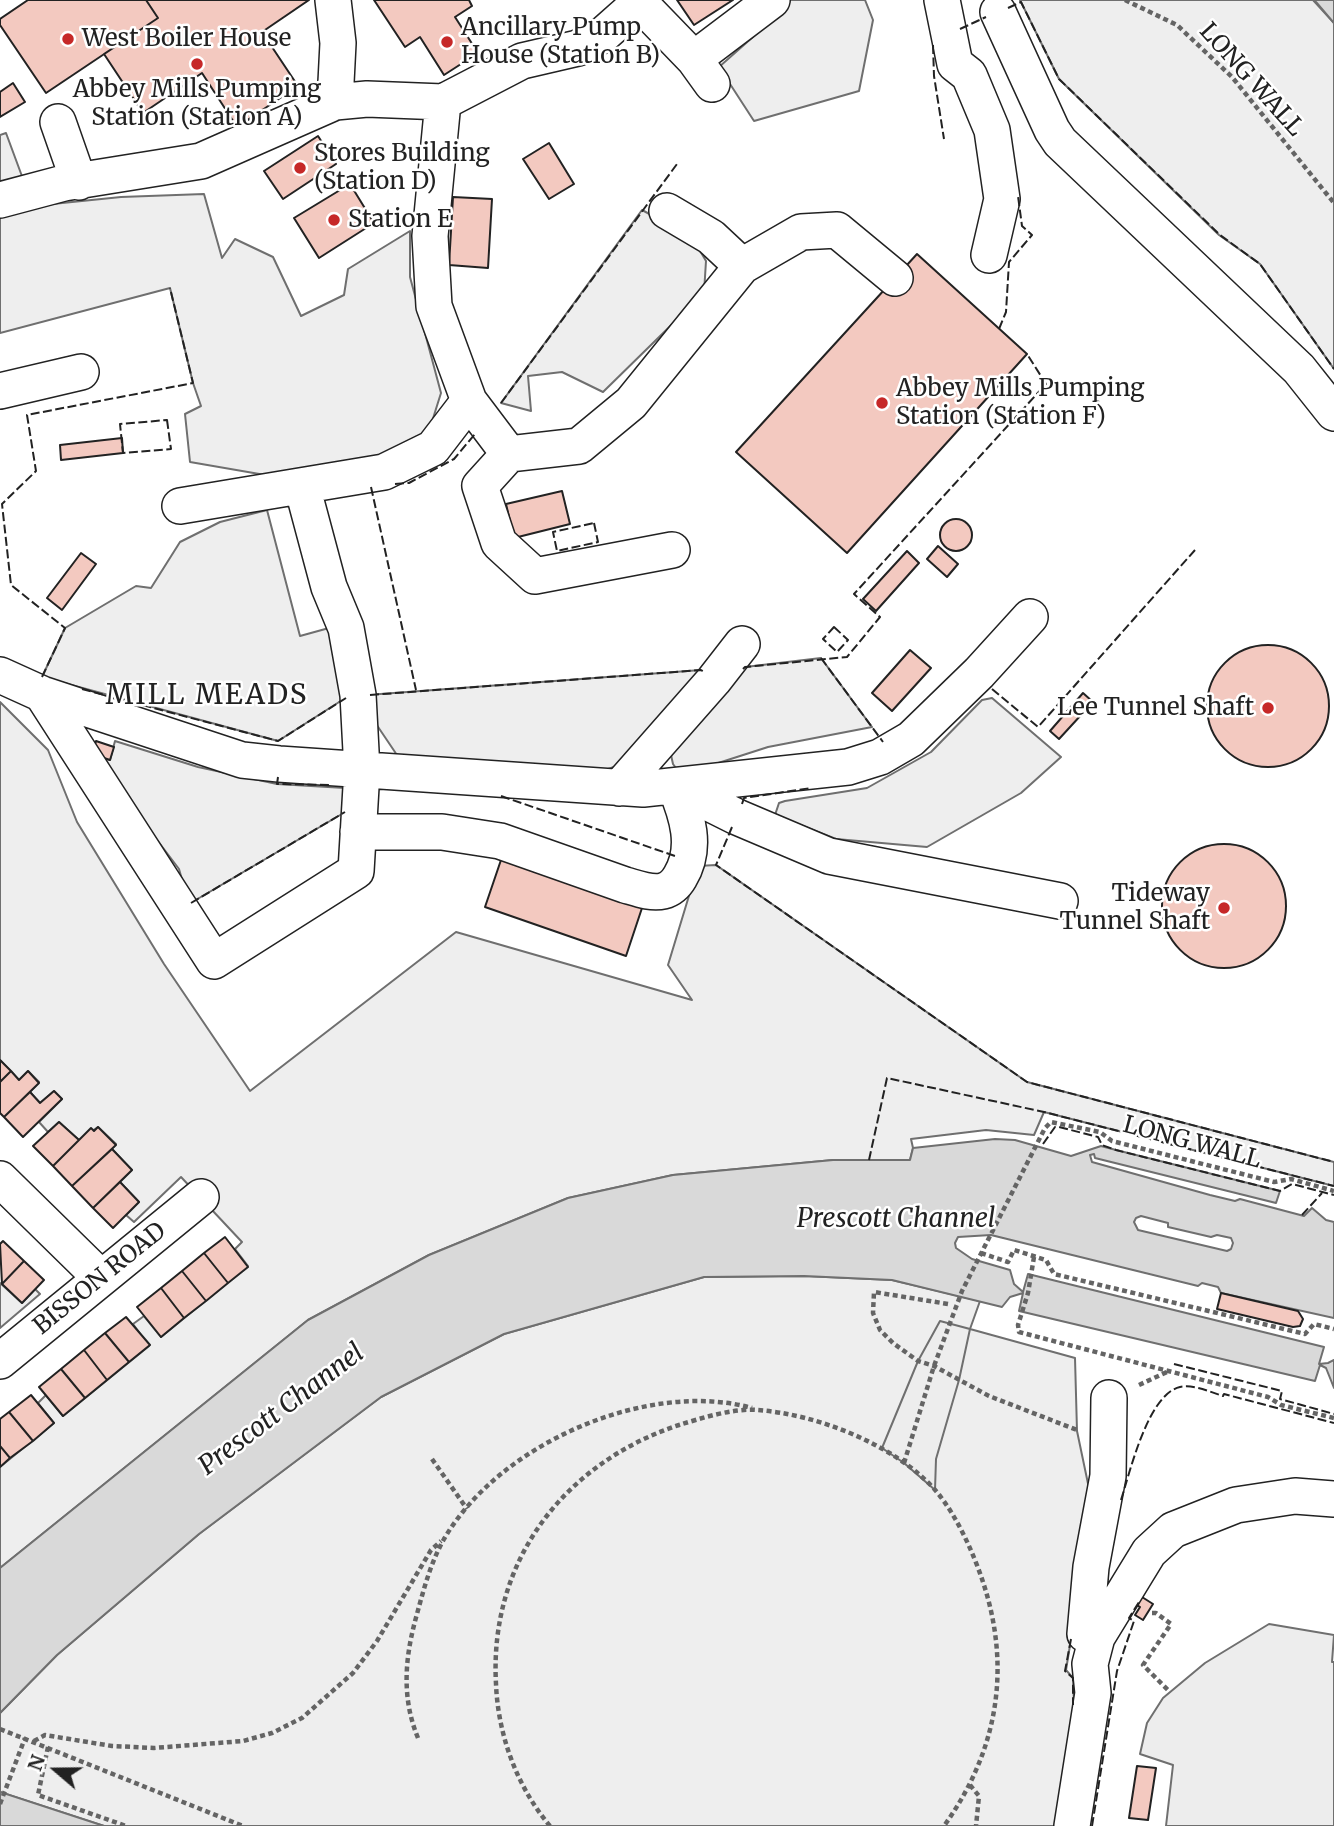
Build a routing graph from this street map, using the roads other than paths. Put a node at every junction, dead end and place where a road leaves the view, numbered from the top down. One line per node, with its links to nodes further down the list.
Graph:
1 (333, 0): 6 (street)
2 (772, 0): 4 (street)
3 (942, 0): 12 (street)
4 (638, 2): 7 (street)
5 (998, 12): 18 (street)
6 (335, 102): 7 (street); 9 (street)
7 (443, 102): 17 (street)
8 (58, 122): 9 (street)
9 (79, 182): 10 (street)
10 (0, 200)
11 (667, 211): 13 (street)
12 (989, 256)
13 (742, 266): 14 (street); 19 (street)
14 (895, 278)
15 (81, 372): 16 (street)
16 (0, 391)
17 (469, 401): 19 (street); 20 (street)
18 (1334, 414)
19 (509, 453): 22 (street)
20 (302, 486): 21 (street); 27 (street)
21 (180, 506)
22 (672, 550)
23 (1030, 617): 28 (street)
24 (742, 645): 29 (street)
25 (0, 675): 26 (street)
26 (42, 694): 27 (street); 30 (street)
27 (362, 770): 29 (street); 30 (street)
28 (676, 786): 29 (street); 30 (street); 31 (street)
29 (619, 788)
30 (358, 832)
31 (1060, 901)
32 (0, 1179): 34 (street)
33 (201, 1197): 34 (street, BISSON ROAD)
34 (101, 1278): 35 (street, BISSON ROAD)
35 (0, 1361)
36 (1109, 1398): 38 (street)
37 (1334, 1499): 38 (street)
38 (1097, 1637): 39 (street)
39 (1072, 1826)

